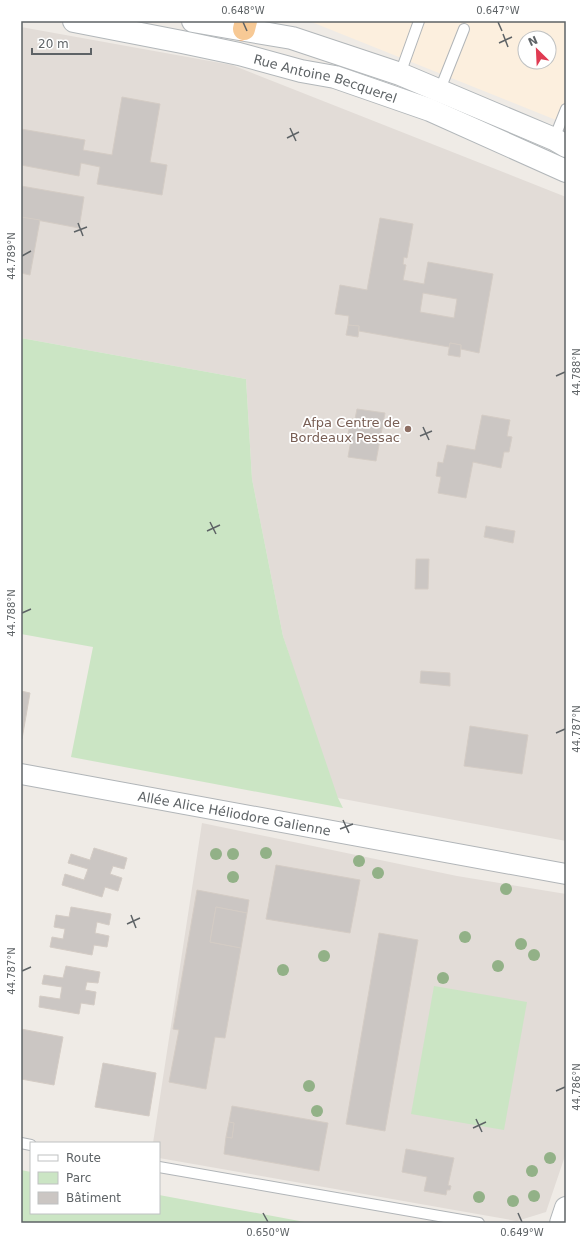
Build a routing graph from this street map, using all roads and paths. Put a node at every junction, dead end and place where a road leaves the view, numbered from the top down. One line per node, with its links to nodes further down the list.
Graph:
1 (74, 21): 6 (main road, Rue Antoine Becquerel)
2 (193, 21): 4 (main road, Rue Antoine Becquerel)
3 (419, 21): 7 (lane)
4 (245, 24): 6 (main road); 7 (main road, Rue Antoine Becquerel)
5 (464, 28): 8 (lane)
6 (239, 54): 10 (main road, Rue Antoine Becquerel)
7 (400, 74): 8 (main road, Rue Antoine Becquerel)
8 (440, 90): 10 (lane); 11 (main road, Rue Antoine Becquerel)
9 (566, 109): 11 (lane)
10 (430, 110): 12 (main road, Rue Antoine Becquerel)
11 (560, 143)
12 (566, 171)
13 (21, 774): 14 (street, Allée Alice Héliodore Galienne)
14 (566, 874)
15 (160, 1167): 17 (lane)
16 (566, 1208): 18 (main road)
17 (479, 1223)
18 (561, 1223)

